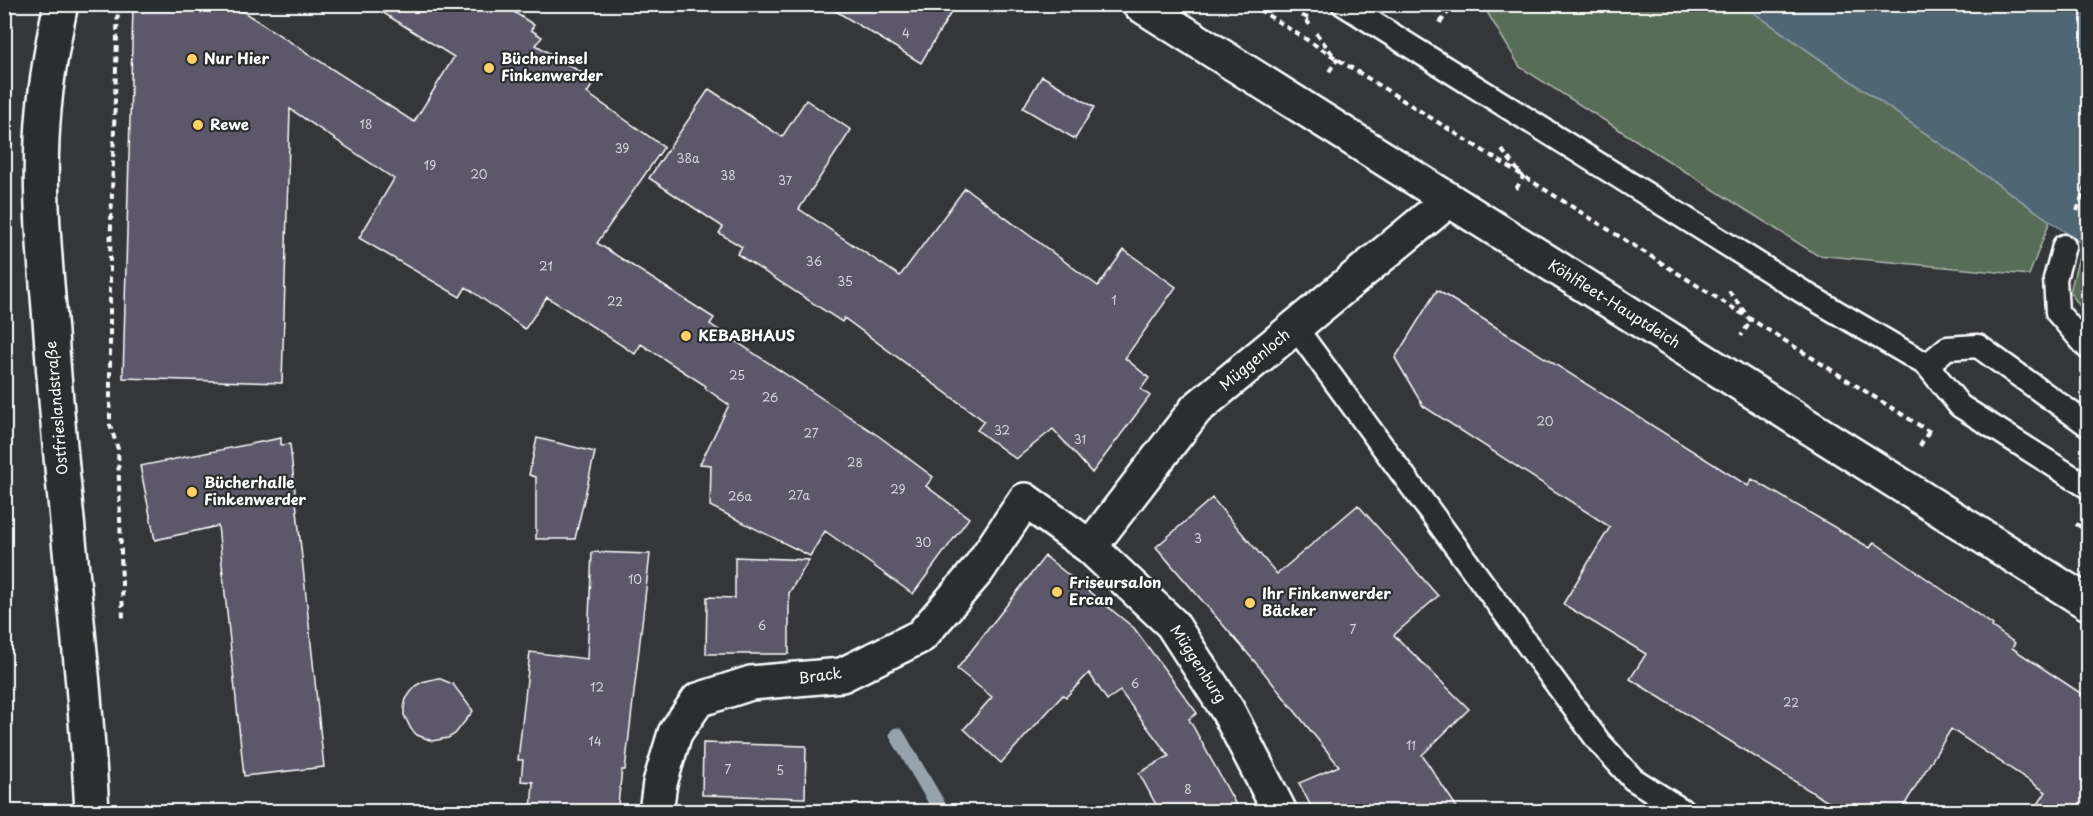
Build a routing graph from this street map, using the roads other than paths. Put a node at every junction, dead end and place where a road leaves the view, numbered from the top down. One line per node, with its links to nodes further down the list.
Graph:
1 (61, 4): 14 (street, Ostfrieslandstraße)
2 (1139, 4): 4 (street, Köhlfleet-Hauptdeich)
3 (1344, 4): 8 (lane)
4 (1449, 200): 6 (street, Müggenloch); 13 (street, Köhlfleet-Hauptdeich)
5 (2064, 246): 7 (lane)
6 (1295, 327): 12 (street, Müggenloch); 17 (lane)
7 (2088, 348)
8 (1927, 365): 9 (lane); 10 (lane)
9 (2088, 425)
10 (2088, 487)
11 (1025, 500): 12 (street, Müggenburg); 15 (street, Brack)
12 (1090, 547): 16 (street, Müggenburg)
13 (2088, 603)
14 (92, 812)
15 (656, 812)
16 (1280, 812)
17 (1685, 812)

